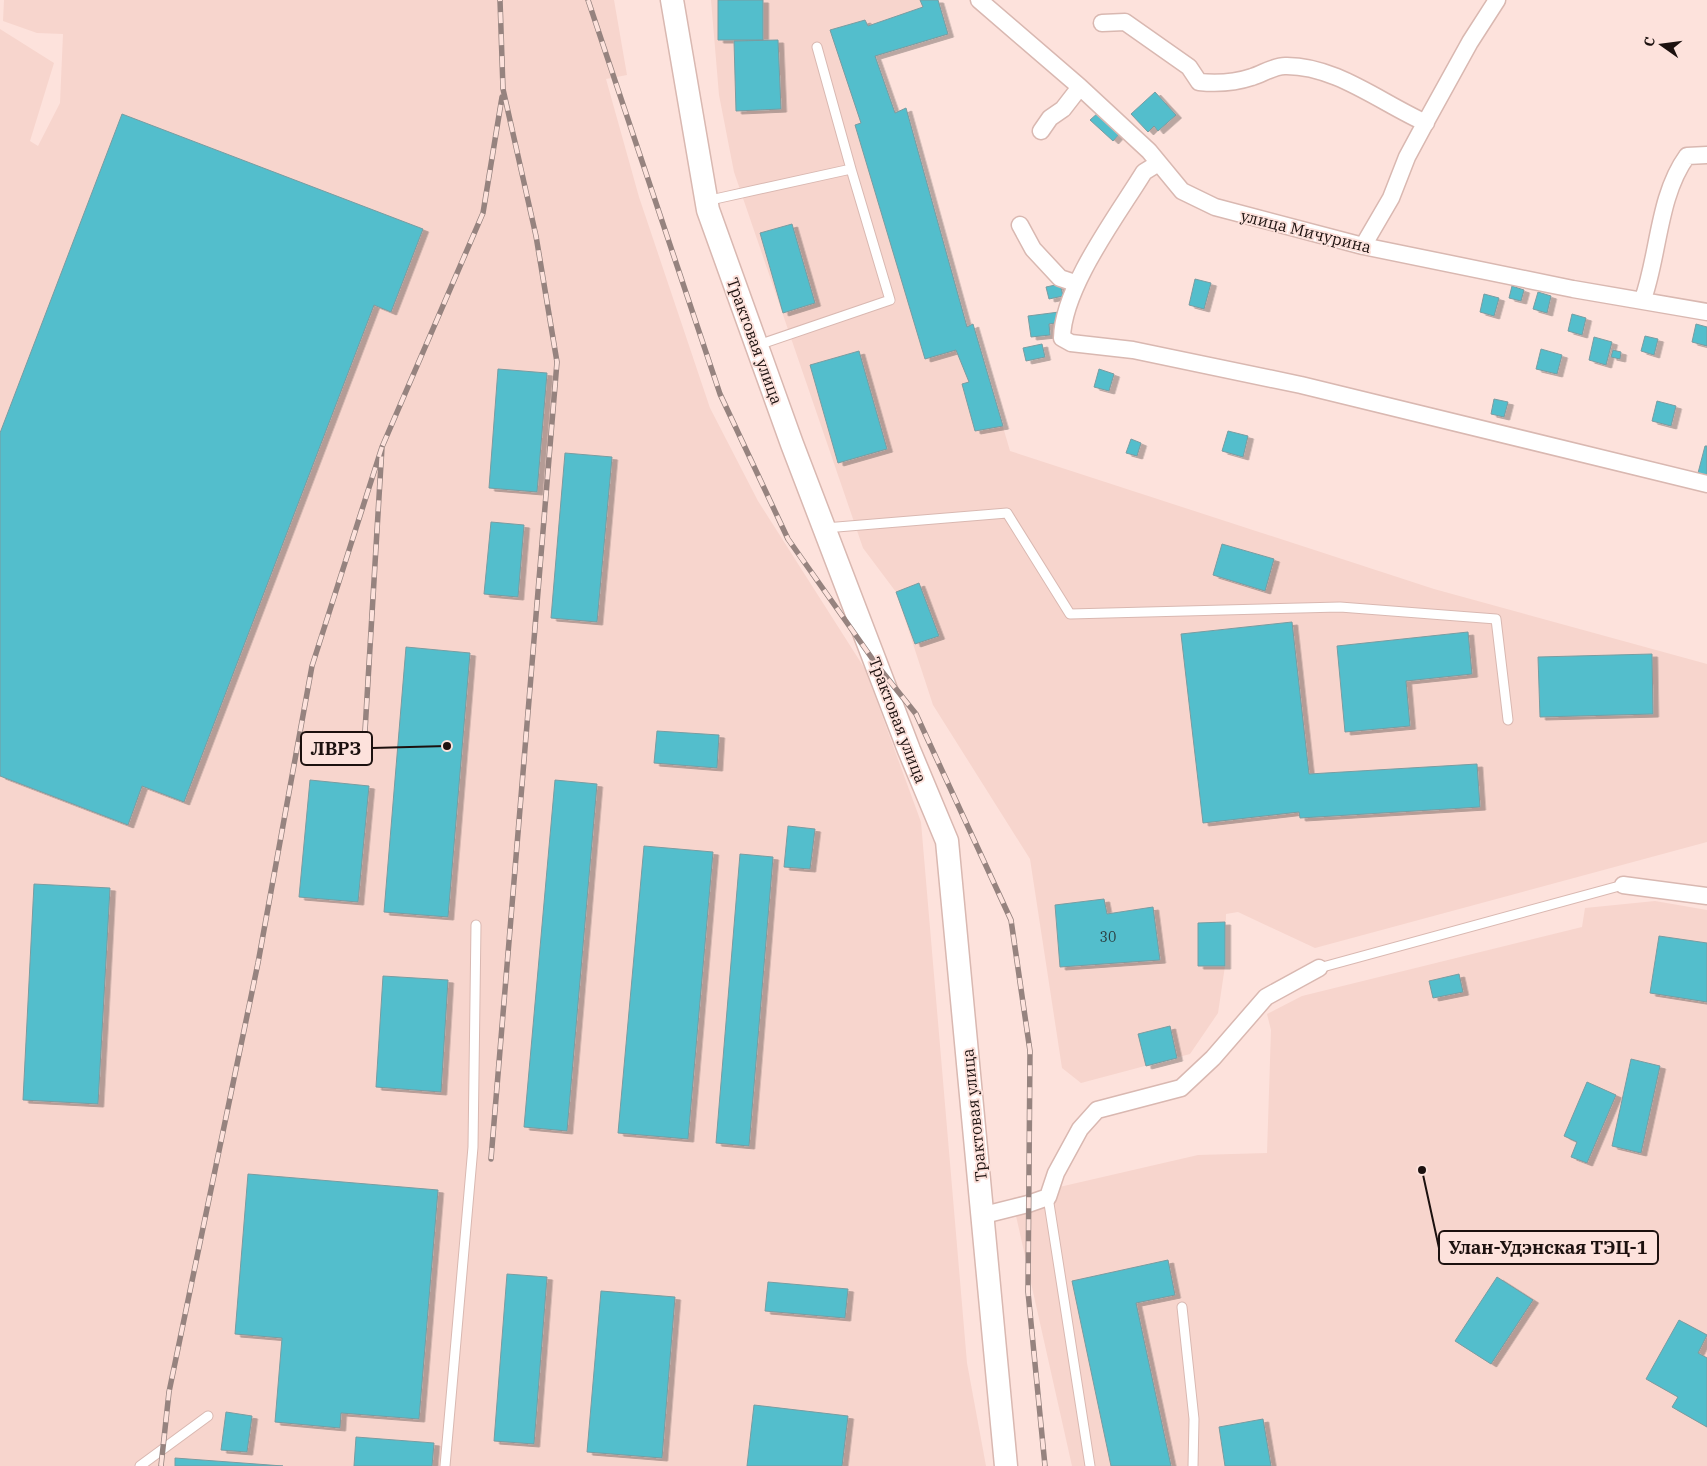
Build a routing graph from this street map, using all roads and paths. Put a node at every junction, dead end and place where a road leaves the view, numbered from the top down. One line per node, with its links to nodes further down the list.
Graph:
1 (672, 0): 12 (main road, Трактовая улица)
2 (979, 0): 6 (street, улица Мичурина)
3 (1497, 0): 7 (street)
4 (1102, 23): 7 (street)
5 (817, 47): 11 (lane)
6 (1080, 87): 8 (street); 10 (street, улица Мичурина)
7 (1426, 123): 14 (street)
8 (1041, 131)
9 (1707, 155): 16 (street)
10 (1158, 164): 14 (street, улица Мичурина); 15 (street)
11 (851, 169): 12 (lane); 18 (lane)
12 (706, 202): 18 (main road, Трактовая улица)
13 (1020, 225): 15 (street)
14 (1363, 246): 16 (street, улица Мичурина)
15 (1076, 283): 19 (street)
16 (1643, 299): 17 (street, улица Мичурина)
17 (1707, 312)
18 (756, 345): 20 (main road, Трактовая улица)
19 (1707, 484)
20 (824, 528): 21 (lane); 27 (main road, Трактовая улица)
21 (1508, 720)
22 (1623, 886): 23 (street); 25 (lane)
23 (1707, 896)
24 (476, 925): 31 (lane)
25 (1319, 968): 26 (street)
26 (1048, 1197): 27 (street); 33 (lane)
27 (984, 1215): 32 (main road, Трактовая улица)
28 (1182, 1307): 34 (lane)
29 (208, 1416): 30 (lane)
30 (140, 1466)
31 (445, 1466)
32 (1006, 1466)
33 (1090, 1466)
34 (1193, 1466)

